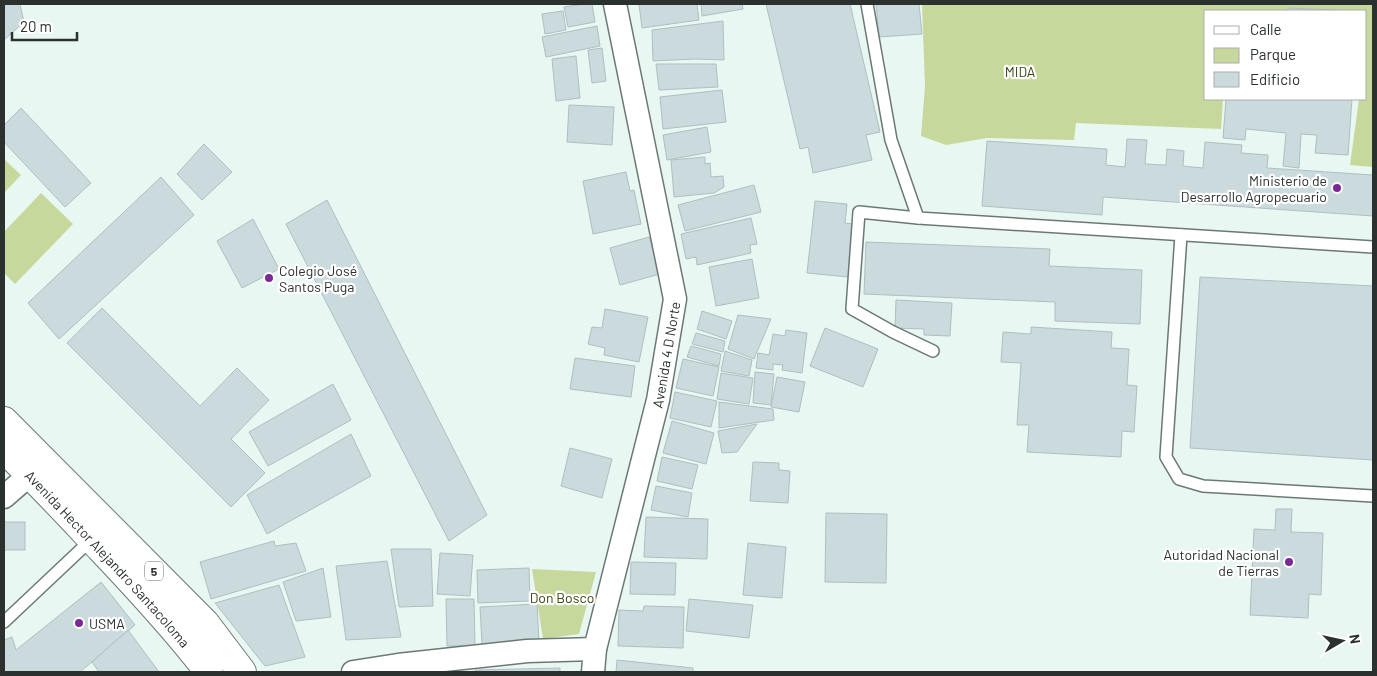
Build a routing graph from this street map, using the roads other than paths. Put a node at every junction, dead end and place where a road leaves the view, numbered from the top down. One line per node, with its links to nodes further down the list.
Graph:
1 (615, 4): 14 (street, Avenida 4 D Norte)
2 (868, 4): 3 (lane)
3 (918, 218): 4 (lane); 6 (lane)
4 (1181, 235): 5 (lane); 10 (lane)
5 (1373, 247)
6 (933, 351)
7 (4, 421): 9 (main road, Avenida Hector Alejandro Santacoloma / 5)
8 (4, 449): 9 (main road, Avenida Hector Alejandro Santacoloma / 5)
9 (37, 468): 11 (street); 12 (main road, Avenida Hector Alejandro Santacoloma / 5); 16 (main road, Avenida Hector Alejandro Santacoloma / 5)
10 (1373, 496)
11 (4, 497)
12 (92, 539): 13 (lane); 15 (main road, Avenida Hector Alejandro Santacoloma / 5)
13 (4, 622)
14 (595, 649): 17 (street); 18 (street, Avenida 4 D Norte)
15 (210, 672)
16 (242, 672)
17 (353, 672)
18 (593, 672)

